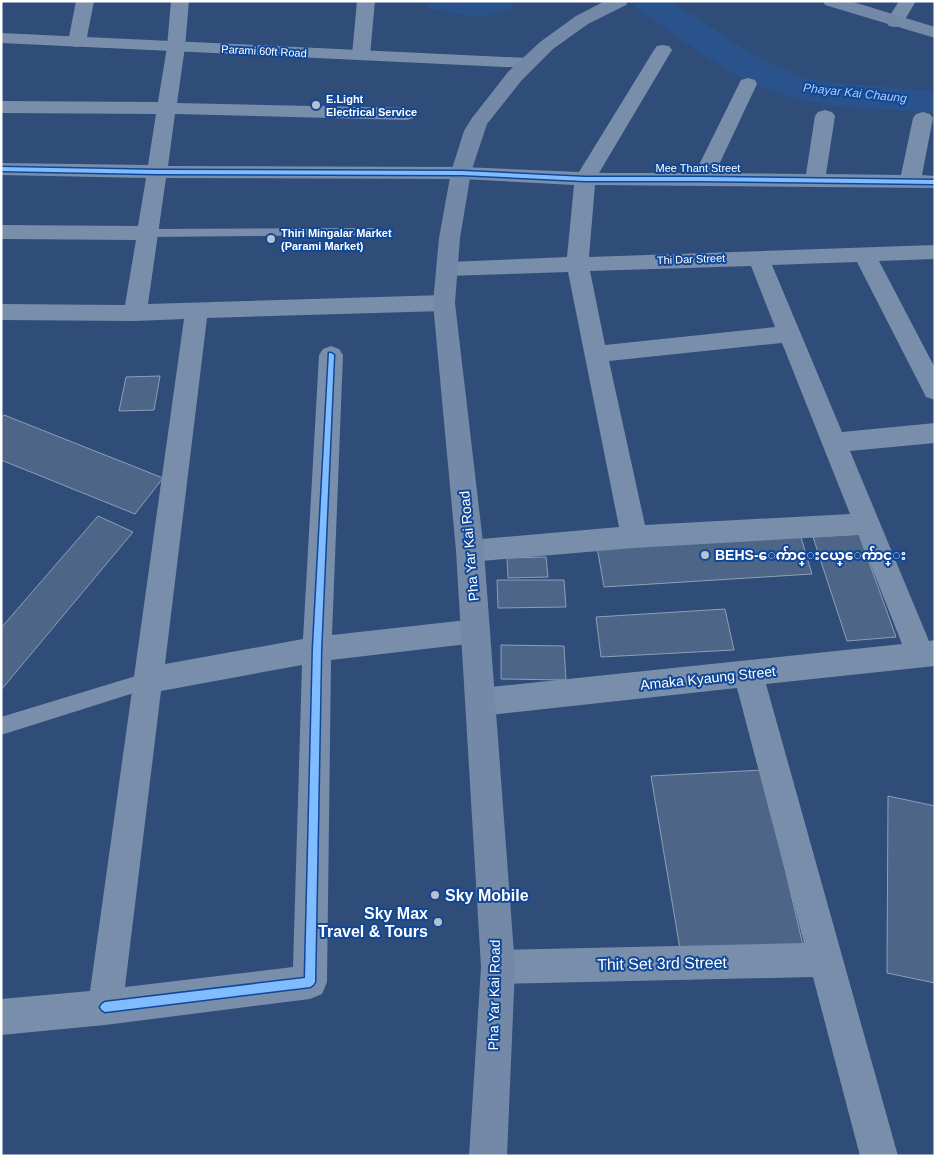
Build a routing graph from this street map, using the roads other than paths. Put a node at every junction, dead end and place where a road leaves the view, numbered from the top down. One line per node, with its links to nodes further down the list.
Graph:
1 (85, 1): 10 (street)
2 (180, 1): 11 (street)
3 (366, 1): 13 (street)
4 (832, 1): 7 (main road)
5 (908, 1): 7 (street)
6 (616, 3): 14 (main road, Pha Yar Kai Road)
7 (895, 22): 8 (main road)
8 (935, 33)
9 (1, 38): 10 (street, Parami 60ft Road)
10 (77, 42): 11 (street, Parami 60ft Road)
11 (176, 47): 13 (street, Parami 60ft Road); 17 (street)
12 (663, 50): 24 (street)
13 (360, 56): 14 (street, Parami 60ft Road)
14 (527, 63): 23 (main road, Pha Yar Kai Road)
15 (748, 84): 25 (street)
16 (1, 107): 17 (street)
17 (167, 108): 18 (street); 22 (street)
18 (406, 114)
19 (826, 116): 26 (street)
20 (924, 118): 27 (street)
21 (1, 169): 22 (street, Mee Thant Street)
22 (157, 172): 23 (street, Mee Thant Street); 30 (street)
23 (462, 173): 24 (street, Mee Thant Street); 36 (main road, Pha Yar Kai Road)
24 (585, 179): 25 (street, Mee Thant Street); 35 (street)
25 (702, 179): 26 (street, Mee Thant Street)
26 (815, 180): 27 (street, Mee Thant Street)
27 (910, 182): 28 (street, Mee Thant Street)
28 (935, 182)
29 (1, 232): 30 (street)
30 (148, 232): 31 (lane); 40 (street)
31 (372, 232)
32 (935, 252): 33 (street, Thi Dar Street)
33 (864, 254): 34 (street, Thi Dar Street); 44 (street)
34 (758, 257): 35 (street, Thi Dar Street); 41 (street)
35 (577, 264): 36 (street, Thi Dar Street); 42 (street)
36 (447, 268): 37 (main road, Pha Yar Kai Road)
37 (444, 304): 38 (street); 49 (main road, Pha Yar Kai Road)
38 (197, 310): 40 (street); 54 (street)
39 (1, 312): 40 (street)
40 (135, 314)
41 (790, 334): 42 (street); 46 (street)
42 (597, 354): 48 (street)
43 (332, 355): 51 (street)
44 (935, 390)
45 (935, 433): 46 (street)
46 (834, 443): 47 (street)
47 (867, 524): 48 (street); 52 (street)
48 (634, 537): 49 (street)
49 (470, 552): 50 (main road, Pha Yar Kai Road)
50 (476, 631): 51 (street); 55 (main road, Pha Yar Kai Road)
51 (318, 649): 54 (street); 59 (street)
52 (928, 654): 53 (street, Amaka Kyaung Street)
53 (748, 674): 55 (street, Amaka Kyaung Street); 57 (street)
54 (149, 680): 56 (lane); 59 (street)
55 (481, 702): 58 (main road, Pha Yar Kai Road)
56 (1, 726)
57 (826, 960): 58 (street, Thit Set 3rd Street); 62 (street)
58 (498, 967): 61 (main road, Pha Yar Kai Road)
59 (106, 1007): 60 (street)
60 (1, 1016)
61 (488, 1156)
62 (879, 1156)

